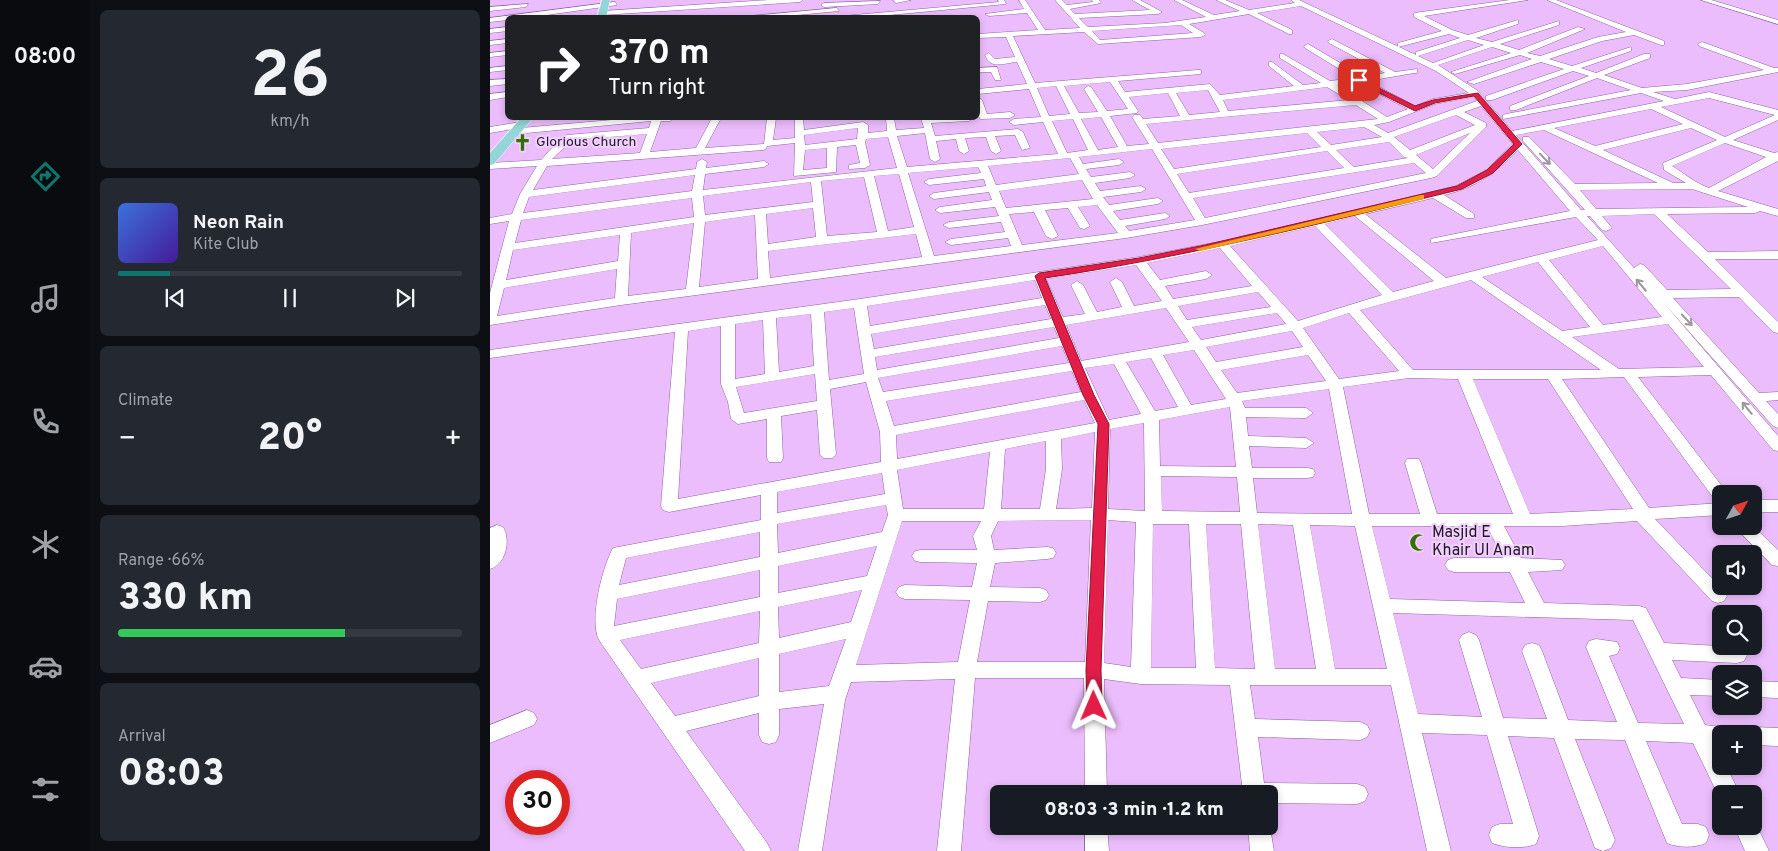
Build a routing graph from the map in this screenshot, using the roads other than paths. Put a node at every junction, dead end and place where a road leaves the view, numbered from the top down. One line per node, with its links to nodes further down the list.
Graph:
1 (559, 0): 31 (street)
2 (800, 0): 25 (street)
3 (908, 0): 20 (street)
4 (1058, 0): 21 (street)
5 (1095, 0): 21 (street)
6 (1135, 0): 29 (street)
7 (1177, 0): 42 (street)
8 (1219, 0): 30 (street)
9 (1525, 0): 56 (street)
10 (1550, 0): 58 (street)
11 (1704, 0): 46 (street)
12 (878, 1): 26 (street); 38 (street)
13 (1022, 1): 17 (street); 32 (street)
14 (1300, 1): 30 (street); 68 (street); 111 (street)
15 (532, 2): 18 (street); 33 (street)
16 (703, 2): 22 (street); 22 (street); 25 (street)
17 (1002, 2): 27 (street)
18 (507, 3): 24 (street)
19 (583, 4): 28 (street); 31 (street)
20 (897, 4): 27 (street)
21 (1065, 7): 40 (street)
22 (662, 8): 28 (street); 28 (street); 35 (street)
23 (865, 8): 26 (street)
24 (490, 9)
25 (762, 9): 26 (street); 36 (street)
26 (824, 10): 37 (street)
27 (934, 11): 32 (street); 39 (street)
28 (602, 12)
29 (1158, 12): 40 (street); 47 (street)
30 (1249, 12): 42 (street); 55 (street)
31 (564, 14): 34 (street)
32 (1031, 14): 44 (street); 49 (street)
33 (533, 15)
34 (548, 15)
35 (642, 15)
36 (741, 15)
37 (869, 15)
38 (878, 15)
39 (889, 15)
40 (1073, 16): 51 (street)
41 (505, 18): 43 (street)
42 (1214, 18): 47 (street)
43 (490, 20)
44 (987, 20)
45 (1515, 22): 59 (street)
46 (1778, 22)
47 (1181, 23): 51 (street); 51 (street)
48 (1556, 23): 66 (street)
49 (1038, 24): 54 (street); 62 (street)
50 (505, 29): 53 (street)
51 (1085, 29): 54 (street)
52 (1581, 29): 71 (street)
53 (490, 31)
54 (1042, 31): 57 (street)
55 (1290, 32)
56 (1448, 32): 59 (street); 68 (street)
57 (1008, 33): 62 (street); 77 (street)
58 (1634, 33): 64 (street); 76 (street)
59 (1469, 38): 66 (street); 72 (street)
60 (1332, 40): 90 (street)
61 (505, 41): 63 (street)
62 (982, 41): 77 (street)
63 (490, 43)
64 (1661, 43)
65 (1702, 44): 86 (street)
66 (1494, 45): 71 (street); 79 (street)
67 (1308, 46): 94 (street)
68 (1401, 46): 72 (street)
69 (1628, 49): 83 (street)
70 (505, 53): 73 (street)
71 (1519, 53): 76 (street); 89 (street)
72 (1419, 54): 79 (street)
73 (490, 55)
74 (1283, 56): 99 (street)
75 (1647, 56): 91 (street)
76 (1544, 60): 83 (street); 96 (street)
77 (1020, 61): 82 (street); 100 (street)
78 (1190, 62): 88 (street)
79 (1438, 63): 89 (street)
80 (1272, 64): 102 (street)
81 (505, 68): 84 (street)
82 (994, 68): 85 (street); 92 (street)
83 (1571, 68): 91 (street); 111 (street)
84 (490, 70)
85 (980, 70)
86 (1775, 70): 104 (street)
87 (1414, 71): 90 (street)
88 (1198, 72): 93 (street); 101 (street)
89 (1455, 72): 96 (street)
90 (1393, 74): 94 (street)
91 (1598, 76): 104 (street); 122 (street)
92 (998, 78)
93 (1112, 79): 98 (street); 108 (street)
94 (1361, 80): 99 (street); 115 (street)
95 (505, 82): 97 (street)
96 (1471, 82): 111 (street)
97 (490, 84)
98 (1058, 84): 100 (street); 124 (street)
99 (1329, 84): 102 (street); 113 (street)
100 (1032, 86): 116 (street); 126 (street)
101 (1210, 87): 105 (street); 110 (street)
102 (1301, 87): 110 (street)
103 (1088, 89): 119 (street)
104 (1644, 90): 112 (street); 122 (street)
105 (1171, 91): 108 (street); 125 (street)
106 (980, 93): 116 (street)
107 (505, 94): 109 (street)
108 (1122, 95): 117 (street)
109 (490, 97)
110 (1218, 98): 120 (street)
111 (1483, 98): 115 (street); 118 (street); 122 (street)
112 (1672, 101): 114 (street); 121 (street)
113 (1360, 102): 120 (street); 136 (street)
114 (1650, 106): 142 (street); 144 (street)
115 (1415, 109): 136 (street)
116 (1009, 111): 123 (street); 126 (street); 151 (street); 163 (street)
117 (1134, 111): 119 (street); 138 (street)
118 (1456, 112): 141 (street); 153 (street)
119 (1104, 114): 124 (street); 164 (street)
120 (1224, 114): 125 (street)
121 (1778, 115): 156 (street)
122 (1502, 116): 141 (street); 149 (street)
123 (980, 117)
124 (1076, 117): 126 (street); 170 (street)
125 (1186, 118): 138 (street)
126 (1046, 119): 171 (street)
127 (557, 120): 139 (street)
128 (613, 120): 139 (street)
129 (657, 120): 148 (street)
130 (715, 120): 162 (street)
131 (771, 120): 159 (street)
132 (799, 120): 155 (street)
133 (827, 120): 147 (street)
134 (890, 120): 150 (street)
135 (947, 120): 143 (street)
136 (1386, 120): 140 (street)
137 (863, 121): 147 (street); 154 (street)
138 (1141, 122): 157 (street)
139 (522, 124): 146 (street); 161 (main road)
140 (1365, 124): 145 (street); 153 (street)
141 (1483, 125): 172 (street); 193 (street)
142 (1690, 125): 156 (street); 166 (street)
143 (928, 127): 150 (street); 152 (street); 176 (street)
144 (1547, 128): 149 (street); 166 (street)
145 (1308, 129): 157 (street); 165 (street)
146 (490, 130)
147 (828, 130): 155 (street)
148 (652, 131): 167 (street); 180 (street)
149 (1514, 133): 158 (street); 205 (street, one-way to 205)
150 (892, 134): 154 (street); 189 (street)
151 (989, 134): 152 (street); 168 (street)
152 (960, 136): 169 (street)
153 (1388, 138): 165 (street); 172 (street)
154 (862, 139): 160 (street); 185 (street)
155 (800, 140): 159 (street); 160 (street); 160 (street)
156 (1724, 140): 173 (street); 204 (street)
157 (1156, 144): 164 (street); 191 (street)
158 (1518, 144): 174 (street); 177 (street)
159 (765, 145): 162 (street); 182 (street)
160 (832, 145)
161 (496, 148): 178 (main road)
162 (702, 148): 167 (street); 190 (street)
163 (1025, 148)
164 (1124, 148): 170 (street)
165 (1329, 148): 188 (street); 191 (street)
166 (1592, 150): 203 (street)
167 (646, 151): 175 (street)
168 (996, 151)
169 (964, 152)
170 (1094, 152): 171 (street)
171 (1068, 155): 181 (street); 186 (street)
172 (1411, 157): 187 (street); 193 (street)
173 (1777, 157): 208 (street)
174 (1505, 158): 177 (street); 211 (street)
175 (602, 159): 180 (street); 201 (street)
176 (935, 159)
177 (1530, 159): 226 (street)
178 (490, 161)
179 (1119, 162): 186 (street)
180 (544, 163): 184 (street); 210 (street)
181 (982, 163): 189 (street); 195 (street)
182 (764, 164): 190 (street); 202 (street)
183 (1046, 164): 198 (street)
184 (490, 166)
185 (853, 167)
186 (1080, 167): 196 (street)
187 (1365, 167): 188 (street); 200 (street)
188 (1352, 169): 213 (street)
189 (903, 170): 192 (street); 237 (street)
190 (699, 171): 201 (street); 209 (street)
191 (1172, 172): 213 (street)
192 (868, 173): 197 (street); 240 (street)
193 (1433, 174): 200 (street)
194 (1130, 175): 196 (street)
195 (986, 176): 199 (street); 206 (street)
196 (1087, 178): 198 (street); 215 (street)
197 (816, 179): 202 (street); 216 (street)
198 (1055, 180): 206 (street)
199 (929, 182)
200 (1388, 184): 232 (street)
201 (586, 185): 210 (street)
202 (761, 185): 209 (street)
203 (1672, 185): 204 (street); 205 (street)
204 (1693, 186): 208 (street)
205 (1572, 187): 224 (street)
206 (991, 188): 212 (street); 222 (street)
207 (1141, 188): 215 (street)
208 (1710, 191): 220 (street)
209 (697, 193): 229 (street); 230 (street)
210 (525, 194): 229 (street)
211 (1435, 194): 225 (street); 228 (street)
212 (934, 196)
213 (1187, 196): 232 (street)
214 (1158, 201): 215 (street)
215 (1102, 202): 217 (street); 234 (street)
216 (820, 204): 221 (street); 243 (street)
217 (1071, 204): 218 (street); 236 (street)
218 (1038, 208): 222 (street); 242 (street)
219 (940, 210): 222 (street)
220 (1775, 210): 223 (street)
221 (760, 211): 230 (street); 249 (street)
222 (1002, 211): 235 (street); 239 (street)
223 (1656, 211): 224 (street); 252 (street)
224 (1592, 212): 226 (street); 269 (street)
225 (1357, 213): 233 (street); 263 (street)
226 (1578, 213): 244 (street); 246 (street)
227 (1165, 216): 234 (street)
228 (1470, 216)
229 (516, 217): 231 (street); 248 (street)
230 (700, 219): 238 (street); 268 (street)
231 (490, 221)
232 (1202, 222): 241 (street)
233 (1317, 222): 247 (street); 271 (street)
234 (1118, 224): 241 (street)
235 (948, 225)
236 (1084, 226)
237 (919, 230): 240 (street); 254 (street)
238 (626, 231): 248 (street); 256 (street)
239 (1012, 234): 245 (street); 250 (street)
240 (883, 235): 243 (street)
241 (1126, 235): 250 (street)
242 (1052, 236)
243 (822, 240): 249 (street)
244 (1435, 241)
245 (951, 242)
246 (1606, 242): 253 (street); 284 (street, one-way to 246)
247 (1222, 244): 255 (street); 267 (street)
248 (508, 247): 265 (street)
249 (762, 248): 261 (street)
250 (1018, 249): 254 (street)
251 (1772, 255): 252 (street); 257 (street)
252 (1705, 256): 270 (street)
253 (1542, 258): 259 (street); 291 (street)
254 (929, 260): 261 (street)
255 (1139, 261): 260 (street); 264 (street)
256 (624, 264): 265 (street); 272 (street)
257 (1778, 266)
258 (1206, 275): 264 (street)
259 (1472, 275): 263 (street); 293 (street)
260 (1039, 276): 273 (street); 274 (street)
261 (764, 281): 268 (street)
262 (1116, 282): 278 (street)
263 (1443, 282): 271 (street)
264 (1157, 284): 275 (street)
265 (499, 285): 282 (street)
266 (1077, 286): 281 (street)
267 (1261, 288): 275 (street); 277 (street)
268 (692, 291): 272 (street)
269 (1663, 294): 270 (street); 316 (street, one-way to 316)
270 (1742, 294): 283 (street)
271 (1390, 296): 279 (street)
272 (621, 301): 282 (street)
273 (1049, 301): 286 (street); 292 (street)
274 (860, 303): 276 (street); 292 (street)
275 (1170, 304): 278 (street); 287 (street)
276 (816, 309): 280 (street); 303 (street)
277 (1281, 309): 287 (street); 288 (street)
278 (1130, 310): 281 (street)
279 (1353, 310): 288 (street); 306 (street)
280 (769, 316): 285 (street); 309 (street)
281 (1093, 317): 286 (street)
282 (490, 319)
283 (1773, 319): 290 (street)
284 (1670, 320): 291 (street); 304 (street)
285 (728, 321): 289 (street); 311 (street)
286 (1060, 321): 294 (street); 299 (street)
287 (1184, 324): 295 (street)
288 (1295, 326): 295 (street); 296 (street)
289 (682, 327): 298 (street); 340 (street)
290 (1778, 329)
291 (1600, 330): 293 (street)
292 (865, 331): 299 (street)
293 (1559, 335): 305 (street)
294 (1067, 341): 301 (street); 310 (street)
295 (1198, 346): 297 (street); 302 (street)
296 (1312, 350): 302 (street); 312 (street)
297 (1155, 353): 300 (street); 320 (street)
298 (490, 354)
299 (869, 354): 310 (street)
300 (1118, 359): 301 (street); 323 (street)
301 (1078, 365): 314 (street); 317 (street)
302 (1212, 368): 319 (street)
303 (822, 369): 309 (street); 313 (street)
304 (1714, 371): 305 (street); 331 (street, one-way to 304)
305 (1622, 373): 308 (street); 339 (street)
306 (1409, 374): 307 (street); 312 (street)
307 (1464, 375): 308 (street); 356 (street)
308 (1552, 375): 348 (street)
309 (772, 376): 311 (street)
310 (871, 376): 313 (street); 317 (street)
311 (728, 384): 321 (street)
312 (1335, 384): 319 (street); 353 (street)
313 (822, 386): 318 (street)
314 (1089, 395): 325 (street); 326 (street)
315 (1778, 396): 316 (street)
316 (1757, 397): 324 (street)
317 (876, 398): 326 (street)
318 (824, 404): 321 (street); 332 (street)
319 (1235, 404): 320 (street); 322 (street); 328 (street)
320 (1187, 410): 323 (street)
321 (774, 413): 333 (street)
322 (1306, 413)
323 (1151, 418): 325 (street); 336 (street)
324 (1778, 422)
325 (1103, 424): 327 (street); 345 (street)
326 (888, 432): 335 (street)
327 (1053, 434): 330 (street); 347 (street)
328 (1240, 441): 329 (street); 337 (street)
329 (1306, 443)
330 (998, 444): 335 (street); 346 (street)
331 (1778, 446)
332 (828, 454)
333 (775, 458)
334 (1413, 463): 354 (street)
335 (889, 466): 340 (street); 343 (street)
336 (1152, 471): 337 (street); 349 (street)
337 (1244, 472): 338 (street); 351 (street)
338 (1307, 473)
339 (1712, 485)
340 (769, 488): 357 (street)
341 (1762, 506): 342 (street)
342 (1778, 506)
343 (895, 507): 346 (street); 357 (street); 360 (street)
344 (1712, 510): 348 (street)
345 (1101, 514): 347 (street); 349 (street); 388 (street)
346 (992, 515): 347 (street); 363 (street)
347 (1047, 515)
348 (1643, 515): 356 (street); 375 (street)
349 (1150, 518): 350 (street); 390 (street)
350 (1197, 519): 351 (street); 392 (street)
351 (1248, 519): 352 (street); 391 (street)
352 (1300, 520): 353 (street); 394 (street)
353 (1362, 520): 354 (street); 377 (street)
354 (1430, 520): 355 (street)
355 (1493, 520): 356 (street); 369 (street)
356 (1524, 520)
357 (769, 522): 366 (street); 373 (street)
358 (498, 531): 365 (street)
359 (1752, 535): 364 (street)
360 (889, 538): 366 (street); 370 (street)
361 (1046, 553): 363 (street)
362 (922, 556): 363 (street)
363 (986, 557): 372 (street)
364 (1778, 560)
365 (490, 562)
366 (769, 562): 373 (street); 376 (street)
367 (1454, 565): 369 (street)
368 (1556, 565): 369 (street)
369 (1516, 566): 378 (street)
370 (874, 581): 376 (street); 379 (street)
371 (905, 592): 372 (street)
372 (980, 592): 374 (street); 387 (street)
373 (608, 594): 380 (street)
374 (1040, 595)
375 (1718, 596)
376 (769, 603): 380 (street); 382 (street)
377 (1382, 606): 378 (street); 395 (street)
378 (1538, 610): 385 (street)
379 (859, 628): 382 (street); 389 (street)
380 (606, 635): 396 (street)
381 (1469, 640): 406 (street)
382 (769, 647): 396 (street); 402 (street)
383 (1610, 648): 410 (street)
384 (1532, 650): 408 (street)
385 (1657, 651): 386 (street); 397 (street)
386 (1712, 654)
387 (966, 670): 388 (street); 389 (street); 428 (street)
388 (1094, 670): 390 (street); 415 (street)
389 (844, 674): 401 (street)
390 (1141, 676): 392 (street)
391 (1266, 676): 393 (street); 394 (street)
392 (1206, 677): 393 (street)
393 (1239, 677): 407 (street)
394 (1327, 677): 395 (street)
395 (1399, 677): 404 (street)
396 (637, 678): 405 (street)
397 (1675, 686): 398 (street); 412 (street)
398 (1712, 688)
399 (1762, 689): 400 (street)
400 (1778, 690)
401 (837, 694): 402 (street); 427 (street)
402 (769, 702): 405 (street); 413 (street)
403 (527, 719): 411 (street)
404 (1409, 723): 406 (street); 431 (street)
405 (672, 726): 426 (street)
406 (1494, 726): 408 (street); 422 (street)
407 (1246, 728): 409 (street); 416 (street)
408 (1562, 729): 410 (street); 425 (street)
409 (1360, 731)
410 (1631, 732): 412 (street); 423 (street)
411 (490, 734)
412 (1699, 734): 414 (street); 417 (street)
413 (769, 735)
414 (1712, 735)
415 (1096, 785)
416 (1253, 785)
417 (1724, 785)
418 (1278, 793): 419 (street)
419 (1357, 794)
420 (1096, 835): 429 (street)
421 (1260, 835): 430 (street)
422 (1500, 835)
423 (1698, 835)
424 (1749, 835): 432 (street)
425 (1602, 840)
426 (759, 851)
427 (810, 851)
428 (949, 851)
429 (1097, 851)
430 (1262, 851)
431 (1439, 851)
432 (1757, 851)

